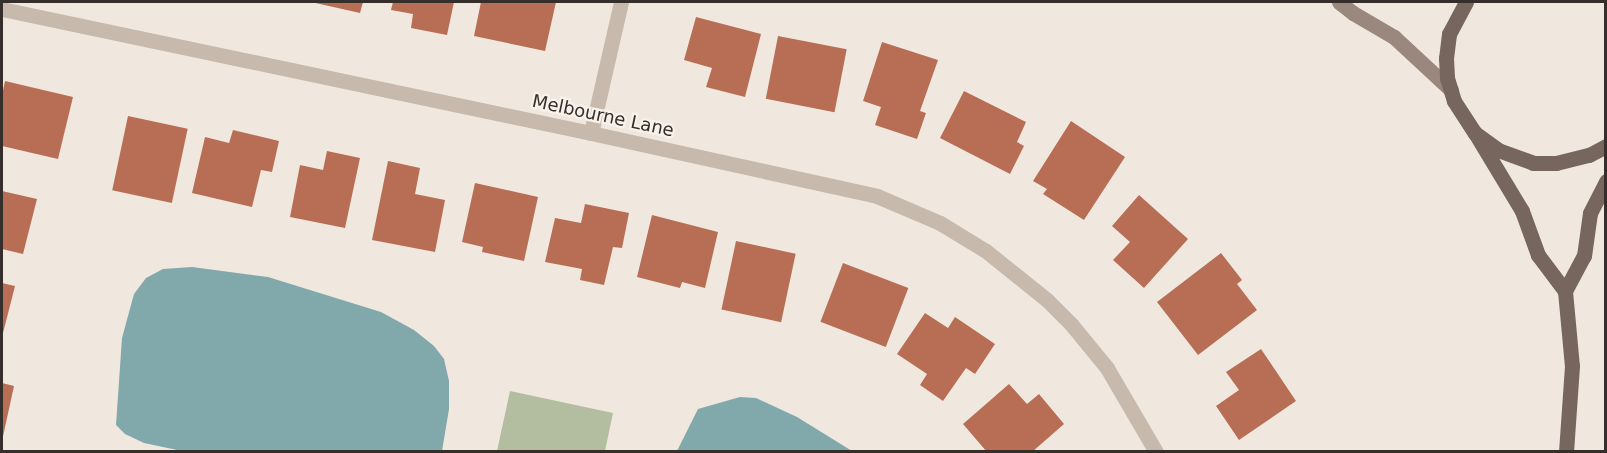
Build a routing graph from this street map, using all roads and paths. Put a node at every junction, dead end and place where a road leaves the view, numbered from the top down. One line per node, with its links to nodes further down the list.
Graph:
1 (621, 2): 6 (street)
2 (1339, 2): 5 (street)
3 (1466, 2): 5 (main road)
4 (2, 9): 6 (street, Melbourne Lane)
5 (1451, 90): 7 (main road)
6 (591, 133): 11 (street, Melbourne Lane)
7 (1475, 133): 8 (main road); 10 (main road)
8 (1605, 146)
9 (1605, 181): 10 (main road)
10 (1565, 291): 12 (main road)
11 (1156, 452)
12 (1566, 452)

